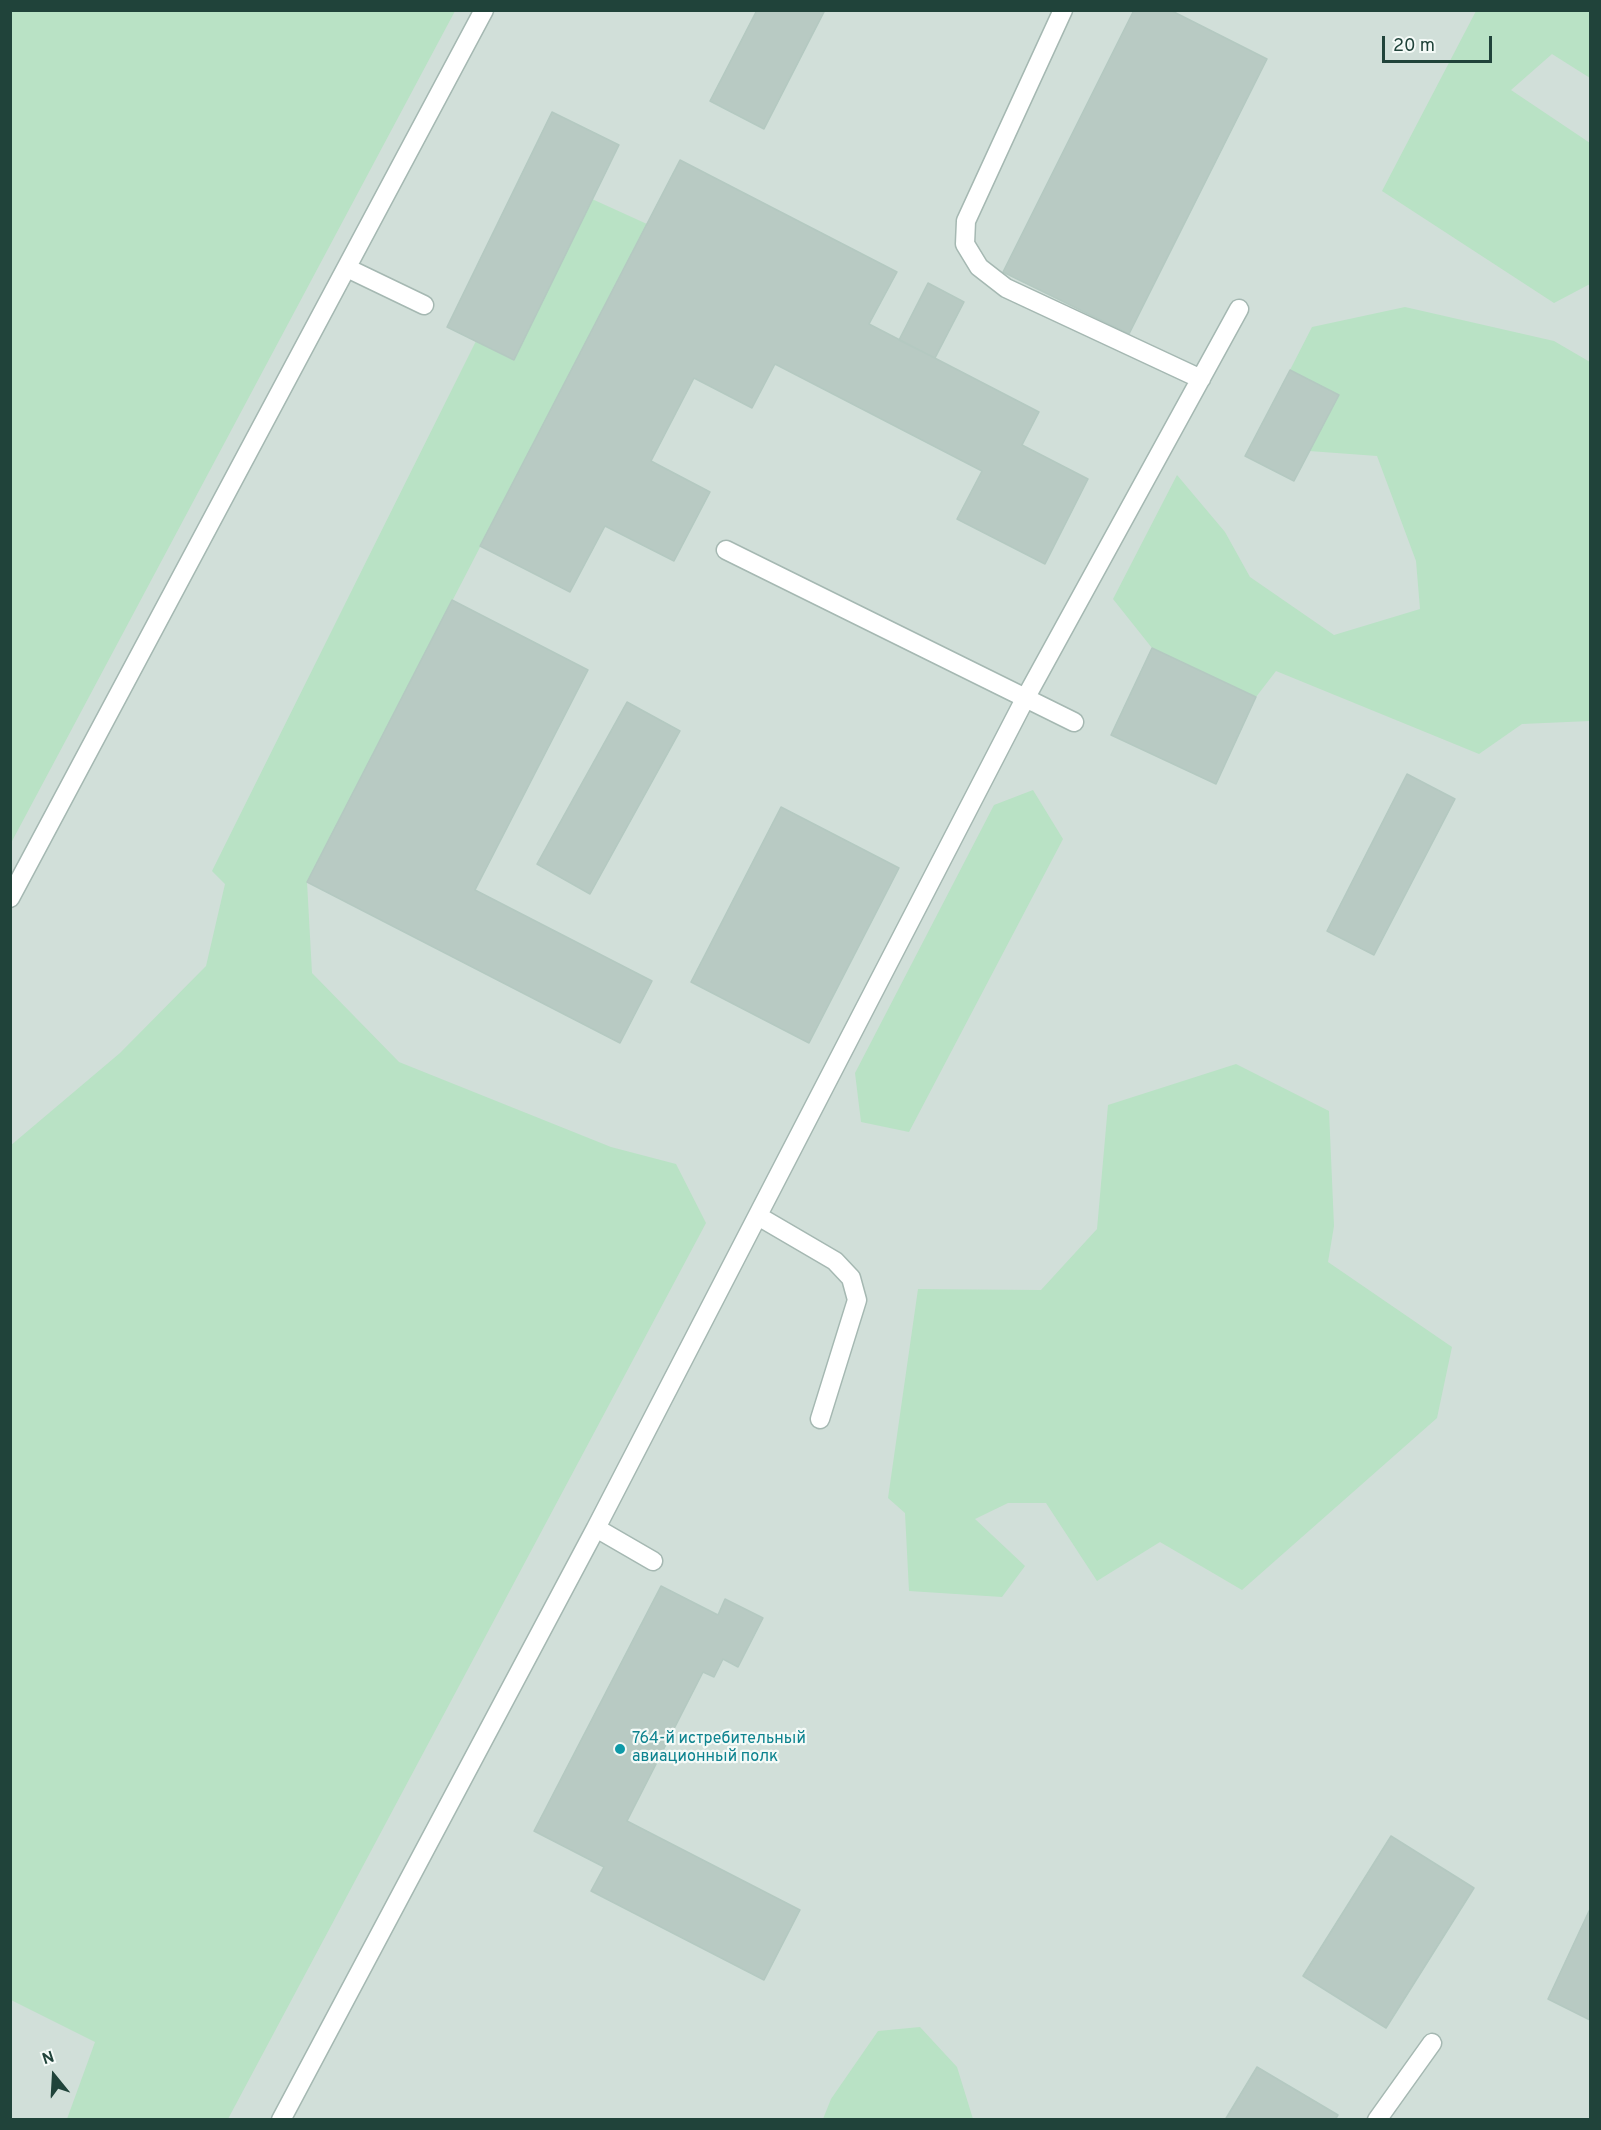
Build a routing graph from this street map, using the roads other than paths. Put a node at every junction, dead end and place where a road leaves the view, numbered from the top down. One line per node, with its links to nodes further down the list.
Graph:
1 (484, 10): 3 (lane)
2 (1064, 10): 6 (lane)
3 (347, 268): 4 (lane); 10 (lane)
4 (424, 305)
5 (1239, 309): 6 (lane)
6 (1201, 379): 8 (lane)
7 (726, 550): 8 (lane)
8 (1026, 697): 9 (lane); 11 (lane)
9 (1074, 722)
10 (10, 898)
11 (758, 1216): 12 (lane); 13 (lane)
12 (820, 1419)
13 (596, 1528): 14 (lane); 16 (lane)
14 (653, 1561)
15 (1431, 2043): 17 (lane)
16 (281, 2120)
17 (1377, 2120)

